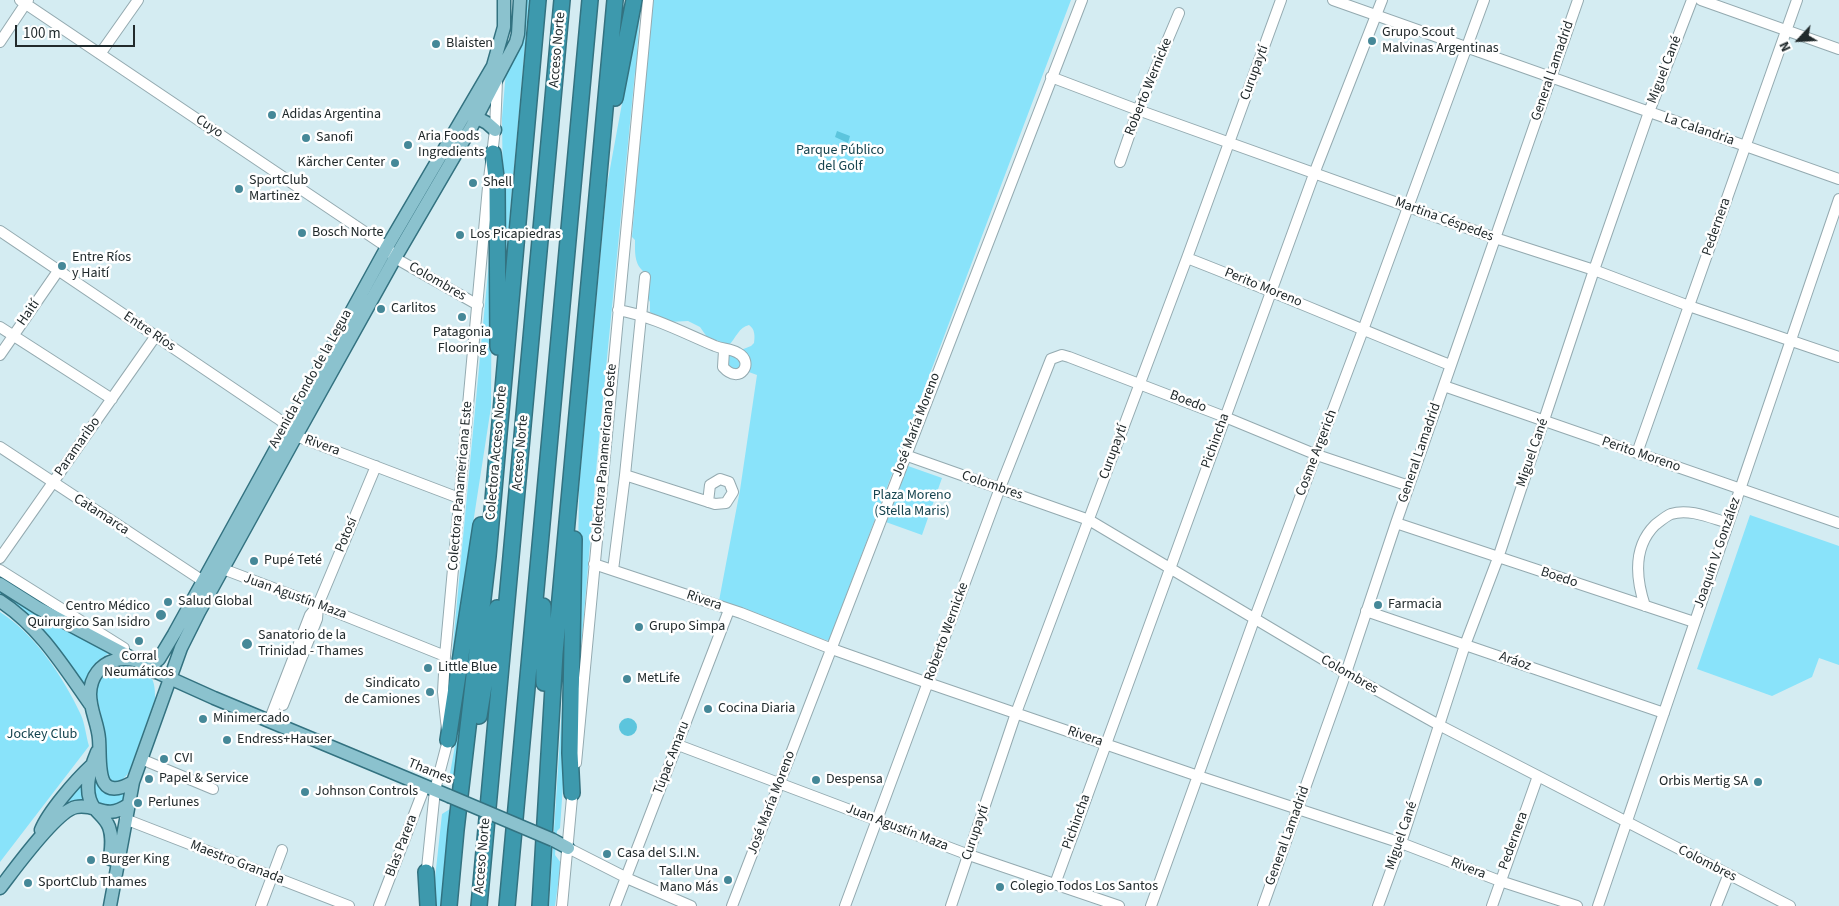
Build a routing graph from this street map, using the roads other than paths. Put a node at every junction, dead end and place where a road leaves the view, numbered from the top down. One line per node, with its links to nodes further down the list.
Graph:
1 (138, 0): 26 (street)
2 (504, 0): 27 (main road, Avenida Fondo de la Legua)
3 (520, 0): 29 (main road, Avenida Fondo de la Legua)
4 (538, 0): 72 (highway, Colectora Acceso Norte)
5 (562, 0): 87 (highway, Acceso Norte)
6 (590, 0): 92 (highway, Acceso Norte)
7 (615, 0): 41 (highway)
8 (634, 0): 41 (highway)
9 (648, 0): 55 (street, Colectora Panamericana Oeste)
10 (1082, 0): 28 (street, José María Moreno)
11 (1281, 0): 35 (street, Curupaytí)
12 (1333, 0): 21 (street, La Calandria)
13 (1382, 0): 21 (street, Pichincha)
14 (1484, 0): 24 (street, Cosme Argerich)
15 (1578, 0): 30 (street, General Lamadrid)
16 (1692, 0): 32 (street, Miguel Cané)
17 (1702, 0): 22 (street)
18 (1797, 0): 22 (street, Pedernera)
19 (25, 1): 23 (street); 26 (street, Cuyo)
20 (1179, 13): 31 (street, Roberto Wernicke)
21 (1377, 15): 24 (street, La Calandria); 39 (street, Pichincha)
22 (1786, 30): 25 (street); 36 (street, Pedernera)
23 (0, 42)
24 (1468, 47): 30 (street, La Calandria); 43 (street, Cosme Argerich)
25 (1839, 49)
26 (100, 54): 46 (street, Cuyo)
27 (493, 66): 29 (street, Colectora Panamericana Este); 33 (main road, Avenida Fondo de la Legua)
28 (1051, 77): 31 (street, Martina Céspedes); 77 (street, José María Moreno)
29 (497, 78): 33 (main road, Avenida Fondo de la Legua); 34 (street, Colectora Panamericana Este)
30 (1551, 78): 32 (street, La Calandria); 45 (street, General Lamadrid)
31 (1138, 110): 35 (street, Martina Céspedes); 38 (street, Roberto Wernicke)
32 (1649, 112): 36 (street, La Calandria); 49 (street, Miguel Cané)
33 (472, 114): 34 (main road); 46 (main road, Avenida Fondo de la Legua); 47 (main road, Avenida Fondo de la Legua)
34 (495, 130): 37 (street, Colectora Panamericana Este)
35 (1230, 142): 39 (street, Martina Céspedes); 48 (street, Curupaytí)
36 (1746, 146): 40 (street, La Calandria); 54 (street, Pedernera)
37 (493, 153): 53 (street, Colectora Panamericana Este); 72 (highway)
38 (1120, 162)
39 (1314, 173): 43 (street, Martina Céspedes); 52 (street, Pichincha)
40 (1839, 179)
41 (597, 195): 74 (highway)
42 (1839, 199): 61 (street, Joaquín V. González)
43 (1408, 207): 45 (street, Martina Céspedes); 58 (street, Cosme Argerich)
44 (0, 231): 50 (street, Entre Ríos)
45 (1495, 238): 49 (street, Martina Céspedes); 66 (street, General Lamadrid)
46 (387, 247): 47 (street, Cuyo); 73 (main road, Avenida Fondo de la Legua)
47 (395, 258): 53 (street, Colombres); 73 (main road, Avenida Fondo de la Legua)
48 (1187, 258): 52 (street, Perito Moreno); 67 (street, Curupaytí)
49 (1594, 270): 54 (street, Martina Céspedes); 71 (street, Miguel Cané)
50 (58, 271): 59 (street, Haití); 60 (street, Entre Ríos)
51 (645, 277): 56 (street)
52 (1271, 291): 58 (street, Perito Moreno); 70 (street, Pichincha)
53 (478, 305): 85 (street, Colectora Panamericana Este)
54 (1689, 306): 61 (street, Martina Céspedes); 76 (street, Pedernera)
55 (618, 310): 56 (street); 95 (street, Colectora Panamericana Oeste)
56 (641, 315): 62 (street); 80 (street)
57 (0, 327): 59 (street)
58 (1363, 330): 66 (street, Perito Moreno); 78 (street, Cosme Argerich)
59 (13, 336): 63 (street, Haití); 69 (street)
60 (155, 336): 69 (street, Paramaribo); 73 (street, Entre Ríos)
61 (1791, 341): 64 (street, Martina Céspedes); 84 (street, Joaquín V. González)
62 (724, 350)
63 (0, 355)
64 (1839, 358)
65 (1051, 359): 67 (street, Boedo); 83 (street, Roberto Wernicke)
66 (1450, 365): 68 (street, General Lamadrid)
67 (1140, 384): 70 (street, Boedo); 88 (street, Curupaytí)
68 (1444, 386): 71 (street, Perito Moreno); 82 (street, General Lamadrid)
69 (112, 399): 81 (street, Paramaribo)
70 (1225, 416): 78 (street, Boedo); 96 (street, Pichincha)
71 (1544, 421): 76 (street, Perito Moreno); 94 (street, Miguel Cané)
72 (499, 429): 123 (highway); 161 (highway, Colectora Acceso Norte)
73 (292, 431): 79 (street, Rivera); 98 (main road, Avenida Fondo de la Legua); 100 (main road, Avenida Fondo de la Legua)
74 (574, 443): 135 (highway); 166 (highway)
75 (0, 447): 81 (street, Catamarca)
76 (1637, 454): 84 (street, Perito Moreno)
77 (905, 455): 83 (street, Colombres); 110 (street, José María Moreno)
78 (1317, 455): 82 (street, Boedo); 107 (street, Cosme Argerich)
79 (376, 466): 85 (street, Rivera); 103 (street, Potosí)
80 (625, 474): 86 (street); 99 (street)
81 (53, 483): 93 (street, Paramaribo); 100 (street, Catamarca)
82 (1409, 486): 89 (street, General Lamadrid)
83 (1000, 488): 88 (street, Colombres); 116 (street, Roberto Wernicke)
84 (1740, 489): 90 (street, Perito Moreno); 91 (street, Joaquín V. González)
85 (459, 498): 111 (street, Colectora Panamericana Este)
86 (708, 502)
87 (515, 510): 162 (highway); 163 (highway, Acceso Norte)
88 (1089, 520): 96 (street, Colombres); 119 (street, Curupaytí)
89 (1396, 523): 94 (street, Boedo); 106 (street, General Lamadrid)
90 (1839, 523)
91 (1728, 524): 104 (street); 108 (street, Joaquín V. González)
92 (542, 525): 164 (highway, Acceso Norte); 165 (highway)
93 (0, 558)
94 (1498, 558): 104 (street, Boedo); 109 (street, Miguel Cané)
95 (594, 564): 99 (street, Rivera); 135 (street, Colectora Panamericana Oeste)
96 (1170, 568): 107 (street, Colombres); 125 (street, Pichincha)
97 (0, 570): 113 (street)
98 (223, 570): 100 (street); 103 (street, Juan Agustín Maza); 115 (main road, Avenida Fondo de la Legua)
99 (613, 570): 105 (street, Rivera)
100 (203, 581): 113 (main road, Avenida Fondo de la Legua)
101 (0, 584): 112 (main road, Thames)
102 (0, 601): 118 (main road)
103 (318, 605): 111 (street, Juan Agustín Maza); 121 (street, Potosí)
104 (1645, 606): 108 (street, Boedo)
105 (729, 610): 110 (street, Rivera); 124 (street, Túpac Amaru)
106 (1366, 611): 109 (street, Aráoz); 114 (street, General Lamadrid)
107 (1254, 620): 114 (street, Colombres); 129 (street, Cosme Argerich)
108 (1694, 622): 120 (street, Joaquín V. González)
109 (1465, 645): 120 (street, Aráoz); 122 (street, Miguel Cané)
110 (832, 649): 116 (street, Rivera); 132 (street, José María Moreno)
111 (445, 656): 123 (street, Colectora Panamericana Este)
112 (132, 658): 113 (main road, Thames); 118 (main road)
113 (149, 667): 115 (main road, Thames); 117 (main road)
114 (1346, 673): 122 (street, Colombres); 138 (street, General Lamadrid)
115 (170, 679): 117 (main road, Avenida Fondo de la Legua); 121 (main road, Thames)
116 (928, 683): 119 (street, Rivera); 140 (street, Roberto Wernicke)
117 (163, 700): 127 (main road, Avenida Fondo de la Legua)
118 (91, 705): 126 (main road)
119 (1016, 713): 125 (street, Rivera); 146 (street, Curupaytí)
120 (1664, 713): 141 (street, Joaquín V. González)
121 (272, 722): 133 (main road, Thames)
122 (1438, 725): 130 (street, Colombres); 143 (street, Miguel Cané)
123 (448, 740): 133 (street, Colectora Panamericana Este)
124 (678, 744): 132 (street, Juan Agustín Maza); 150 (street, Túpac Amaru)
125 (1106, 744): 129 (street, Rivera); 152 (street, Pichincha)
126 (99, 748): 128 (main road); 131 (main road)
127 (141, 759): 131 (main road, Avenida Fondo de la Legua); 134 (street)
128 (91, 766): 137 (main road); 142 (main road)
129 (1198, 776): 138 (street, Rivera); 174 (street, Cosme Argerich)
130 (1538, 776): 141 (street, Colombres); 151 (street, Pedernera)
131 (133, 782): 136 (main road)
132 (780, 785): 140 (street, Juan Agustín Maza); 170 (street, José María Moreno)
133 (430, 788): 144 (main road, Thames, bridge); 147 (street, Colectora Panamericana Este); 158 (street, Blas Parera)
134 (213, 789)
135 (572, 793): 144 (street, Colectora Panamericana Oeste)
136 (128, 805): 137 (main road); 139 (main road)
137 (95, 809): 142 (main road); 154 (main road)
138 (1298, 810): 143 (street, Rivera); 175 (street, General Lamadrid)
139 (125, 820): 149 (street, Maestro Granada); 155 (main road)
140 (877, 820): 146 (street, Juan Agustín Maza); 171 (street, Roberto Wernicke)
141 (1626, 823): 148 (street, Colombres); 179 (street, Joaquín V. González)
142 (37, 840): 153 (main road)
143 (1400, 843): 151 (street, Rivera); 176 (street, Miguel Cané)
144 (568, 848): 150 (street, Thames); 167 (street, Colectora Panamericana Oeste)
145 (282, 850): 149 (street)
146 (969, 855): 152 (street, Juan Agustín Maza); 172 (street, Curupaytí)
147 (426, 872): 159 (street, Colectora Panamericana Este); 160 (highway)
148 (1728, 876): 180 (street); 181 (street, Colombres)
149 (272, 877): 156 (street); 157 (street, Maestro Granada)
150 (626, 877): 168 (street, Túpac Amaru); 169 (street, Thames)
151 (1500, 881): 177 (street, Pedernera); 178 (street, Rivera)
152 (1054, 884): 173 (street, Juan Agustín Maza)
153 (0, 888)
154 (102, 906)
155 (110, 906)
156 (261, 906)
157 (350, 906)
158 (379, 906)
159 (422, 906)
160 (428, 906)
161 (449, 906)
162 (459, 906)
163 (479, 906)
164 (507, 906)
165 (529, 906)
166 (540, 906)
167 (562, 906)
168 (615, 906)
169 (691, 906)
170 (732, 906)
171 (845, 906)
172 (951, 906)
173 (1119, 906)
174 (1151, 906)
175 (1263, 906)
176 (1378, 906)
177 (1492, 906)
178 (1577, 906)
179 (1598, 906)
180 (1716, 906)
181 (1790, 906)

